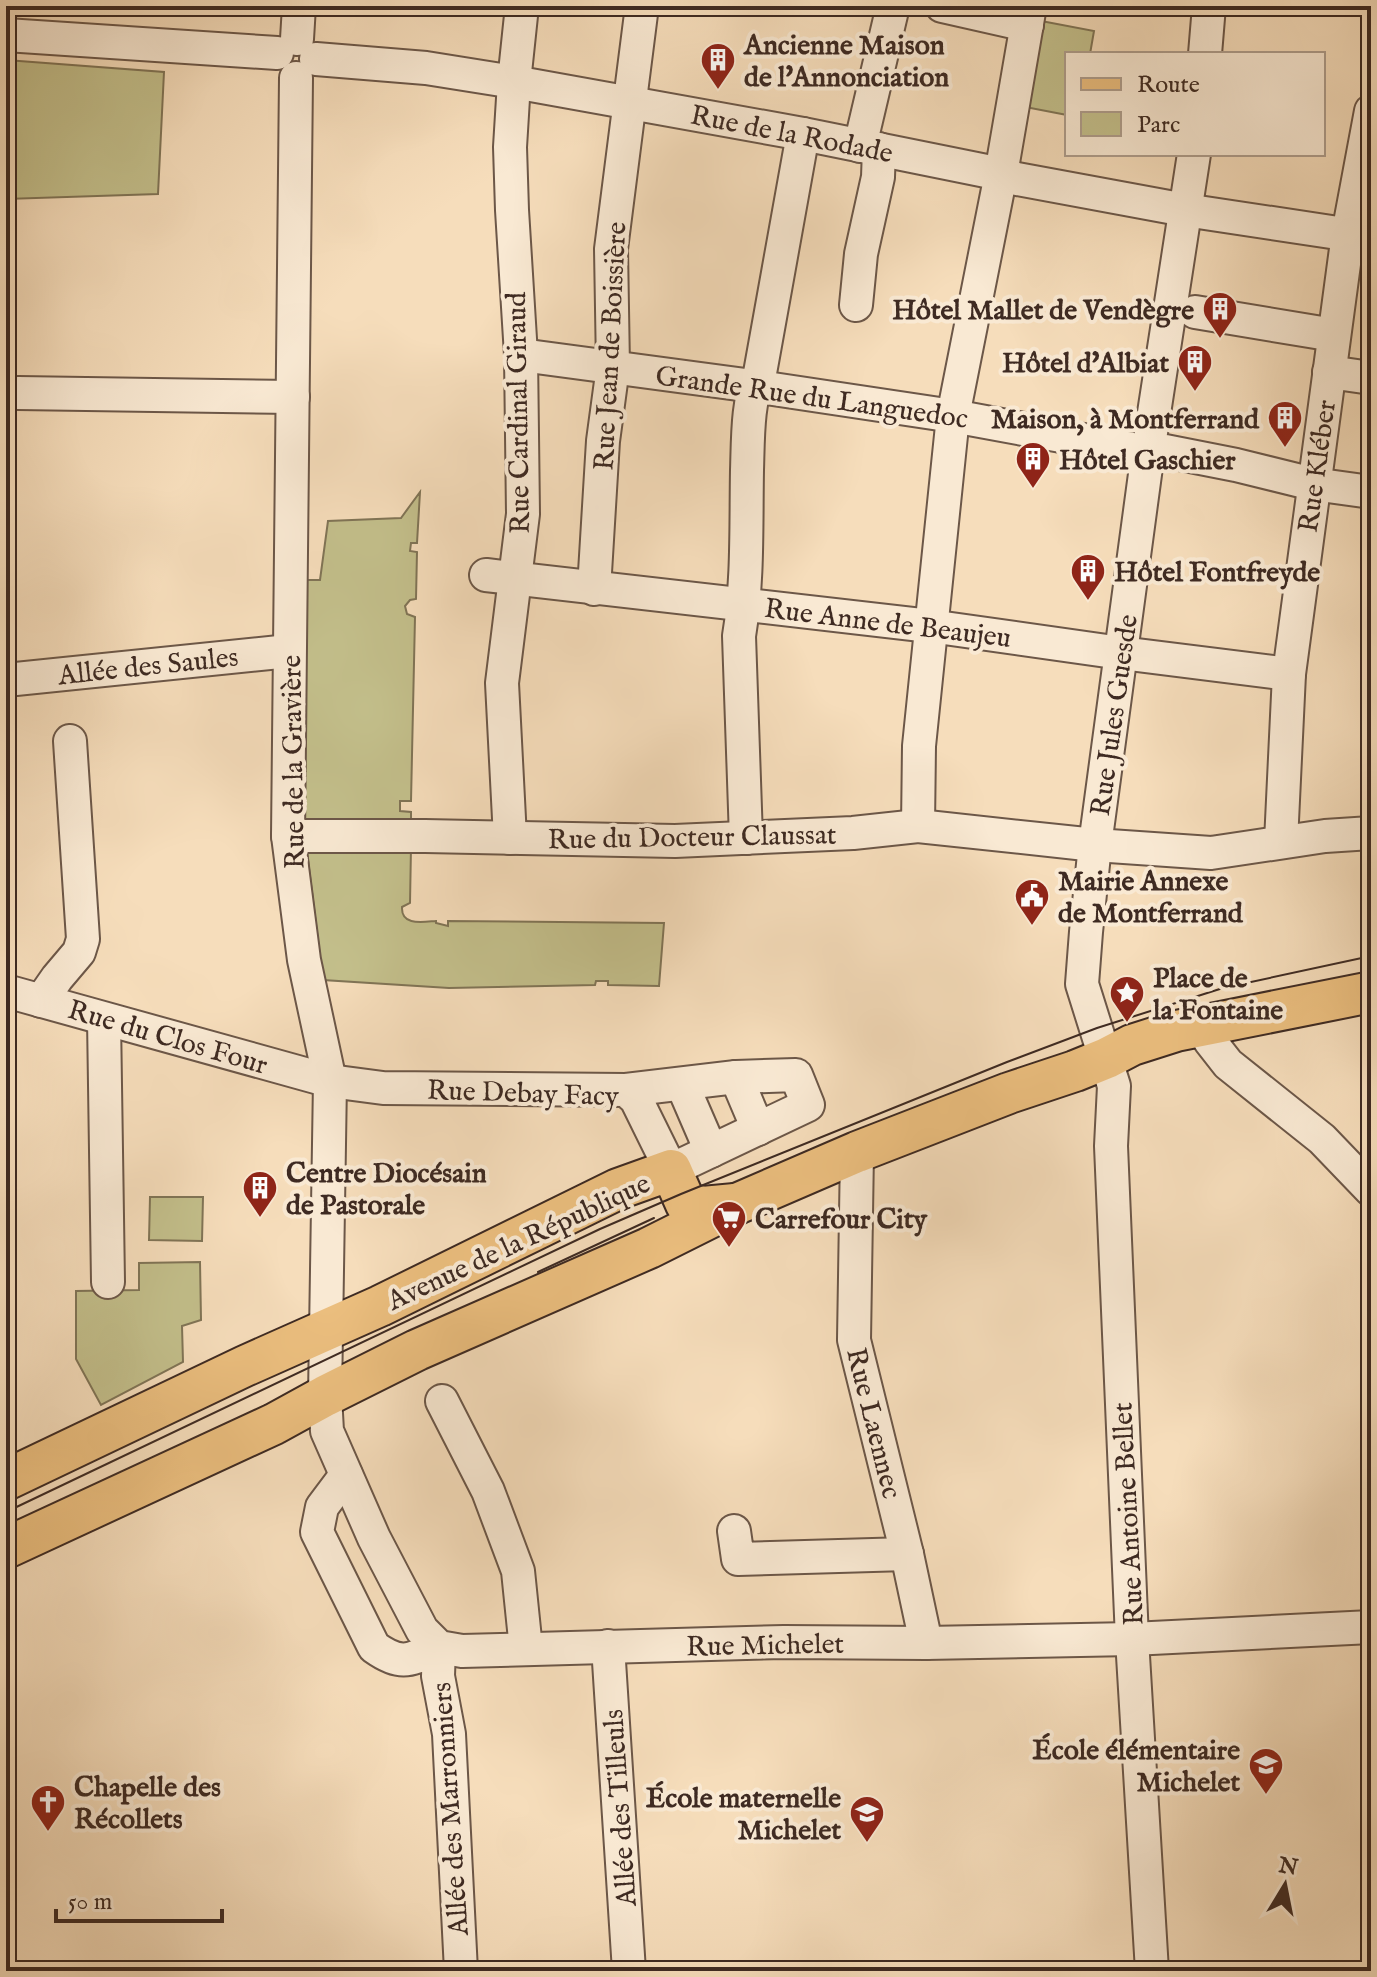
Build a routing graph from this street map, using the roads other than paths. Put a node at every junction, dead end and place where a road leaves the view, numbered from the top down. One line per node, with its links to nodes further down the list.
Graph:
1 (299, 6): 10 (street, Rue de la Gravière)
2 (522, 6): 11 (street, Rue Cardinal Giraud)
3 (642, 6): 12 (street, Rue Jean de Boissière)
4 (893, 6): 15 (street)
5 (1209, 6): 9 (street)
6 (945, 7): 7 (street)
7 (1029, 16): 17 (street)
8 (6, 35): 10 (street, Rue de la Rodade)
9 (1205, 52)
10 (296, 57): 11 (street, Rue de la Rodade); 29 (street, Rue de la Gravière)
11 (514, 82): 12 (street, Rue de la Rodade); 23 (street, Rue Cardinal Giraud)
12 (631, 103): 14 (street, Rue de la Rodade); 24 (street, Rue Jean de Boissière)
13 (1371, 111): 19 (street, Rue Kléber)
14 (803, 134): 15 (street, Rue de la Rodade); 27 (street)
15 (870, 147): 17 (street, Rue de la Rodade); 20 (street)
16 (1194, 156): 18 (street, Rue Jules Guesde)
17 (1001, 174): 18 (street, Rue de la Rodade); 30 (street)
18 (1185, 210): 19 (street, Rue de la Rodade); 31 (street, Rue Jules Guesde)
19 (1360, 236): 22 (street, Rue Kléber)
20 (856, 305)
21 (1195, 312): 22 (street)
22 (1334, 335): 25 (street, Rue Kléber)
23 (521, 355): 24 (street, Grande Rue du Languedoc); 34 (street, Rue Cardinal Giraud)
24 (613, 367): 27 (street, Grande Rue du Languedoc); 35 (street, Rue Jean de Boissière)
25 (1329, 372): 26 (street); 32 (street, Rue Kléber)
26 (1371, 378)
27 (753, 386): 30 (street, Grande Rue du Languedoc); 36 (street)
28 (18, 393): 29 (street)
29 (293, 397): 38 (street, Rue de la Gravière)
30 (953, 416): 31 (street, Grande Rue du Languedoc); 37 (street)
31 (1148, 452): 32 (street, Grande Rue du Languedoc); 39 (street, Rue Jules Guesde)
32 (1313, 484): 33 (street, Grande Rue du Languedoc); 40 (street, Rue Kléber)
33 (1371, 492)
34 (500, 578): 35 (street, Rue Anne de Beaujeu); 46 (street, Rue Cardinal Giraud)
35 (594, 589): 36 (street, Rue Anne de Beaujeu)
36 (744, 605): 37 (street, Rue Anne de Beaujeu); 47 (street)
37 (930, 626): 39 (street, Rue Anne de Beaujeu); 43 (street)
38 (289, 651): 41 (street, Allée des Saules); 45 (street, Rue de la Gravière)
39 (1121, 653): 40 (street, Rue Anne de Beaujeu); 49 (street, Rue Jules Guesde)
40 (1289, 674): 48 (street, Rue Kléber)
41 (6, 680)
42 (70, 741): 52 (street)
43 (918, 826): 47 (street, Rue du Docteur Claussat); 49 (street, Rue du Docteur Claussat)
44 (1371, 833): 48 (street, Rue du Docteur Claussat)
45 (288, 836): 46 (street, Rue du Docteur Claussat); 57 (street, Rue de la Gravière)
46 (510, 838): 47 (street, Rue du Docteur Claussat)
47 (746, 838)
48 (1281, 842): 49 (street, Rue du Docteur Claussat)
49 (1095, 845): 55 (street, Rue Jules Guesde)
50 (6, 991): 52 (street, Rue du Clos Four)
51 (1371, 992): 54 (main road)
52 (41, 1001): 53 (street, Rue du Clos Four)
53 (104, 1019): 57 (street, Rue du Clos Four); 67 (street)
54 (1224, 1025): 55 (main road); 64 (street)
55 (1107, 1058): 62 (main road, Avenue de la République); 77 (street, Rue Antoine Bellet)
56 (736, 1077): 58 (street); 60 (street); 60 (street)
57 (330, 1081): 59 (street, Rue Debay Facy); 68 (street, Rue de la Gravière)
58 (682, 1084): 59 (street); 61 (street)
59 (626, 1090): 63 (street, Rue Debay Facy)
60 (758, 1129): 61 (street)
61 (711, 1151): 63 (street)
62 (857, 1152): 65 (main road, Avenue de la République); 75 (street, Rue Laennec)
63 (676, 1182): 65 (main road, Avenue de la République); 66 (street); 68 (main road, Avenue de la République)
64 (1371, 1190)
65 (739, 1203): 66 (main road, Avenue de la République)
66 (649, 1248): 69 (main road, Avenue de la République)
67 (108, 1282)
68 (326, 1331): 69 (street); 72 (main road, Avenue de la République)
69 (325, 1396): 71 (street); 74 (main road, Avenue de la République)
70 (442, 1401): 81 (street)
71 (346, 1475): 80 (street); 80 (street)
72 (6, 1480)
73 (734, 1531): 75 (street)
74 (6, 1548)
75 (907, 1554): 78 (street, Rue Laennec)
76 (1371, 1627): 77 (street, Rue Michelet)
77 (1132, 1639): 78 (street, Rue Michelet); 84 (street, Rue Antoine Bellet)
78 (926, 1643): 79 (street, Rue Michelet)
79 (608, 1646): 81 (street, Rue Michelet); 83 (street, Allée des Tilleuls)
80 (439, 1647): 81 (street, Rue Michelet); 82 (street, Allée des Marronniers)
81 (526, 1649)
82 (461, 1971)
83 (629, 1971)
84 (1152, 1971)

